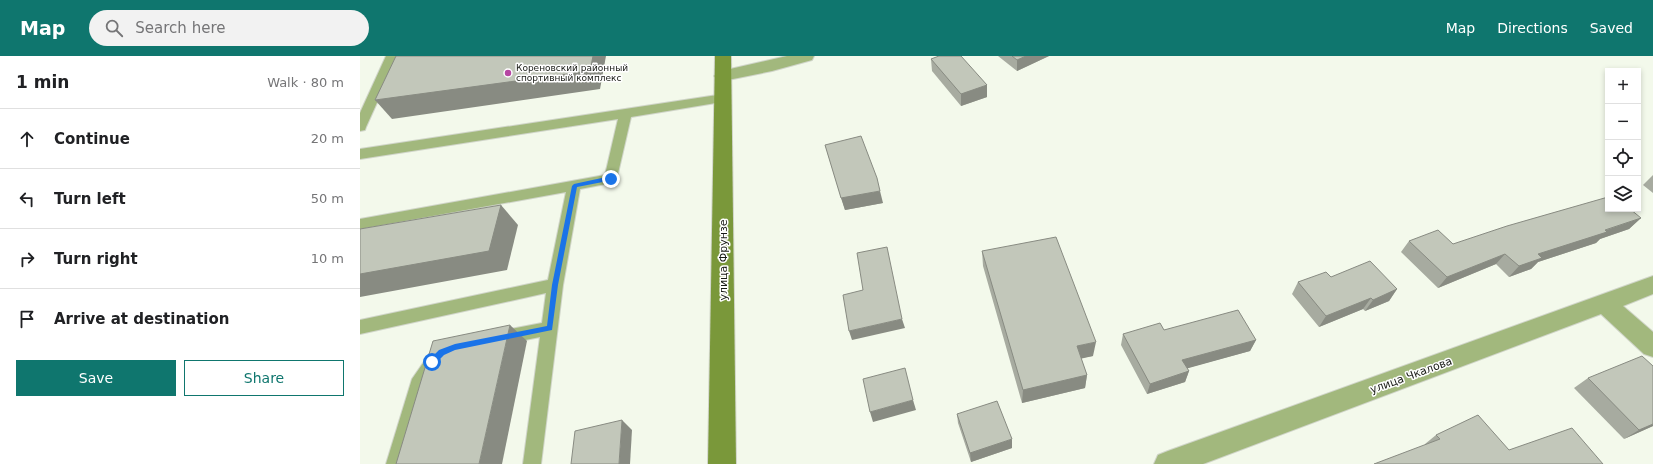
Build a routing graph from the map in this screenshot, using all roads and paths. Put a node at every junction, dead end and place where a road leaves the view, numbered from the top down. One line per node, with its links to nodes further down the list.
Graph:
1 (392, 56): 6 (lane)
2 (806, 56): 3 (street)
3 (723, 66): 4 (main road, улица Фрунзе)
4 (724, 98): 5 (lane); 20 (main road, улица Фрунзе)
5 (625, 113): 7 (lane); 8 (lane)
6 (360, 126)
7 (360, 154)
8 (574, 186): 9 (lane); 10 (lane)
9 (360, 224)
10 (555, 285): 13 (lane); 14 (lane)
11 (1653, 285): 12 (street, улица Чкалова)
12 (1604, 303): 16 (street); 21 (street, улица Чкалова)
13 (360, 327)
14 (550, 328): 15 (lane); 19 (lane)
15 (484, 341)
16 (1653, 347)
17 (448, 350): 18 (lane)
18 (395, 464)
19 (532, 464)
20 (722, 464)
21 (1168, 464)

